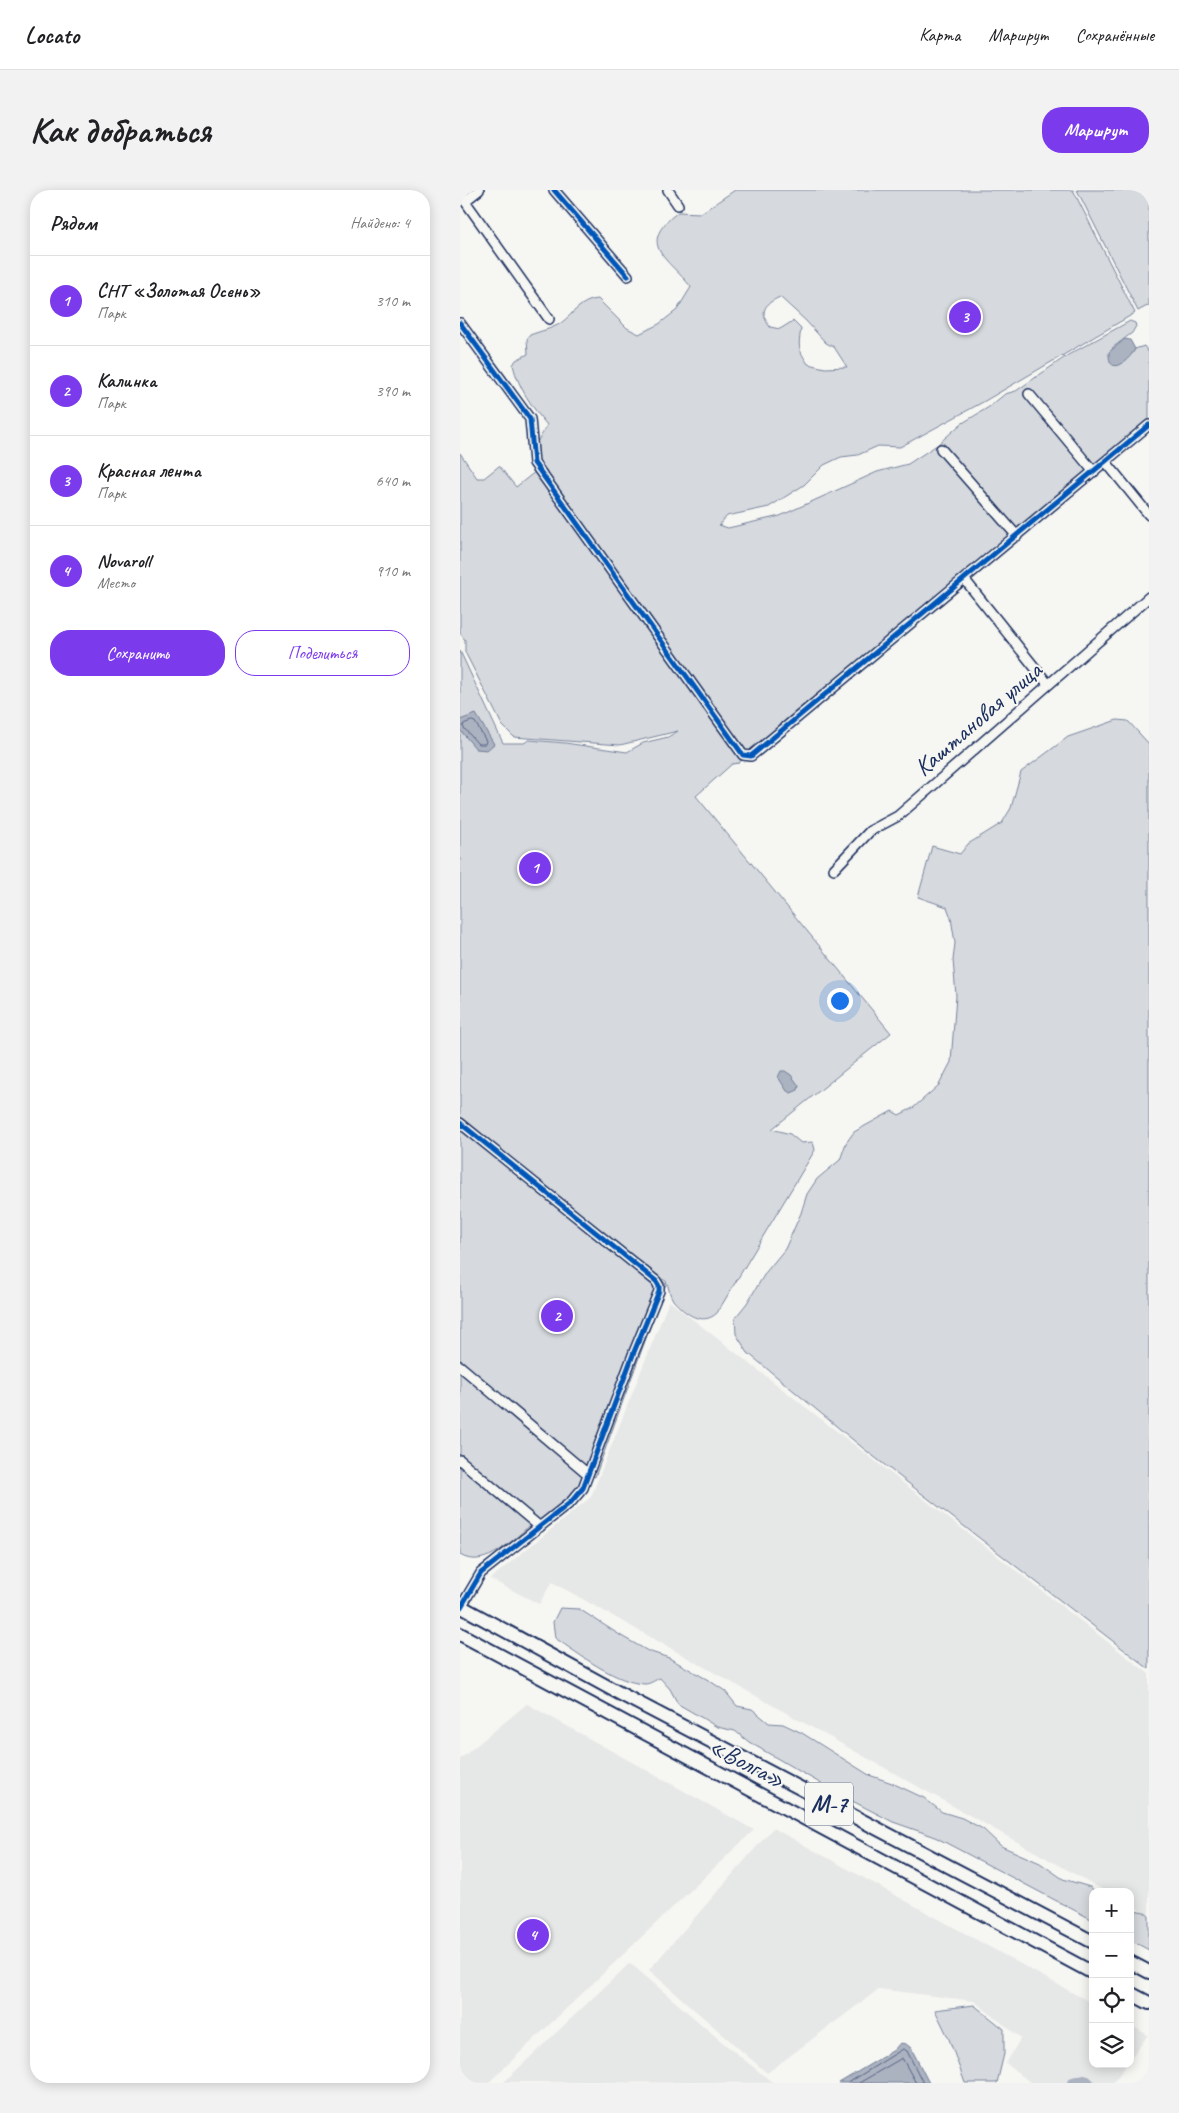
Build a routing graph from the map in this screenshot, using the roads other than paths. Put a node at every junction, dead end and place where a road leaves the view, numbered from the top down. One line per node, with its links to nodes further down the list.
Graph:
1 (479, 190): 4 (street)
2 (554, 190): 6 (street)
3 (668, 190): 5 (street)
4 (463, 198): 7 (street)
5 (678, 205)
6 (628, 276)
7 (549, 319)
8 (460, 323): 16 (street)
9 (1029, 394): 13 (street)
10 (1149, 424): 12 (street)
11 (941, 449): 15 (street)
12 (1106, 462): 13 (street); 14 (street)
13 (1094, 472): 15 (street)
14 (1149, 515)
15 (1017, 536): 16 (street)
16 (965, 580): 18 (street)
17 (1149, 597): 18 (street, Каштановая улица)
18 (1048, 684): 19 (street, Каштановая улица)
19 (834, 869)
20 (460, 1123): 23 (street)
21 (460, 1366): 23 (street)
22 (460, 1460): 24 (street)
23 (588, 1474): 24 (street)
24 (540, 1527): 25 (street)
25 (461, 1607): 27 (highway, «Волга» / М-7)
26 (460, 1634): 29 (highway, «Волга» / М-7)
27 (1089, 1940)
28 (1134, 1964): 30 (highway)
29 (1089, 1971)
30 (1149, 1972)
31 (1134, 1996): 32 (highway)
32 (1149, 2004)

